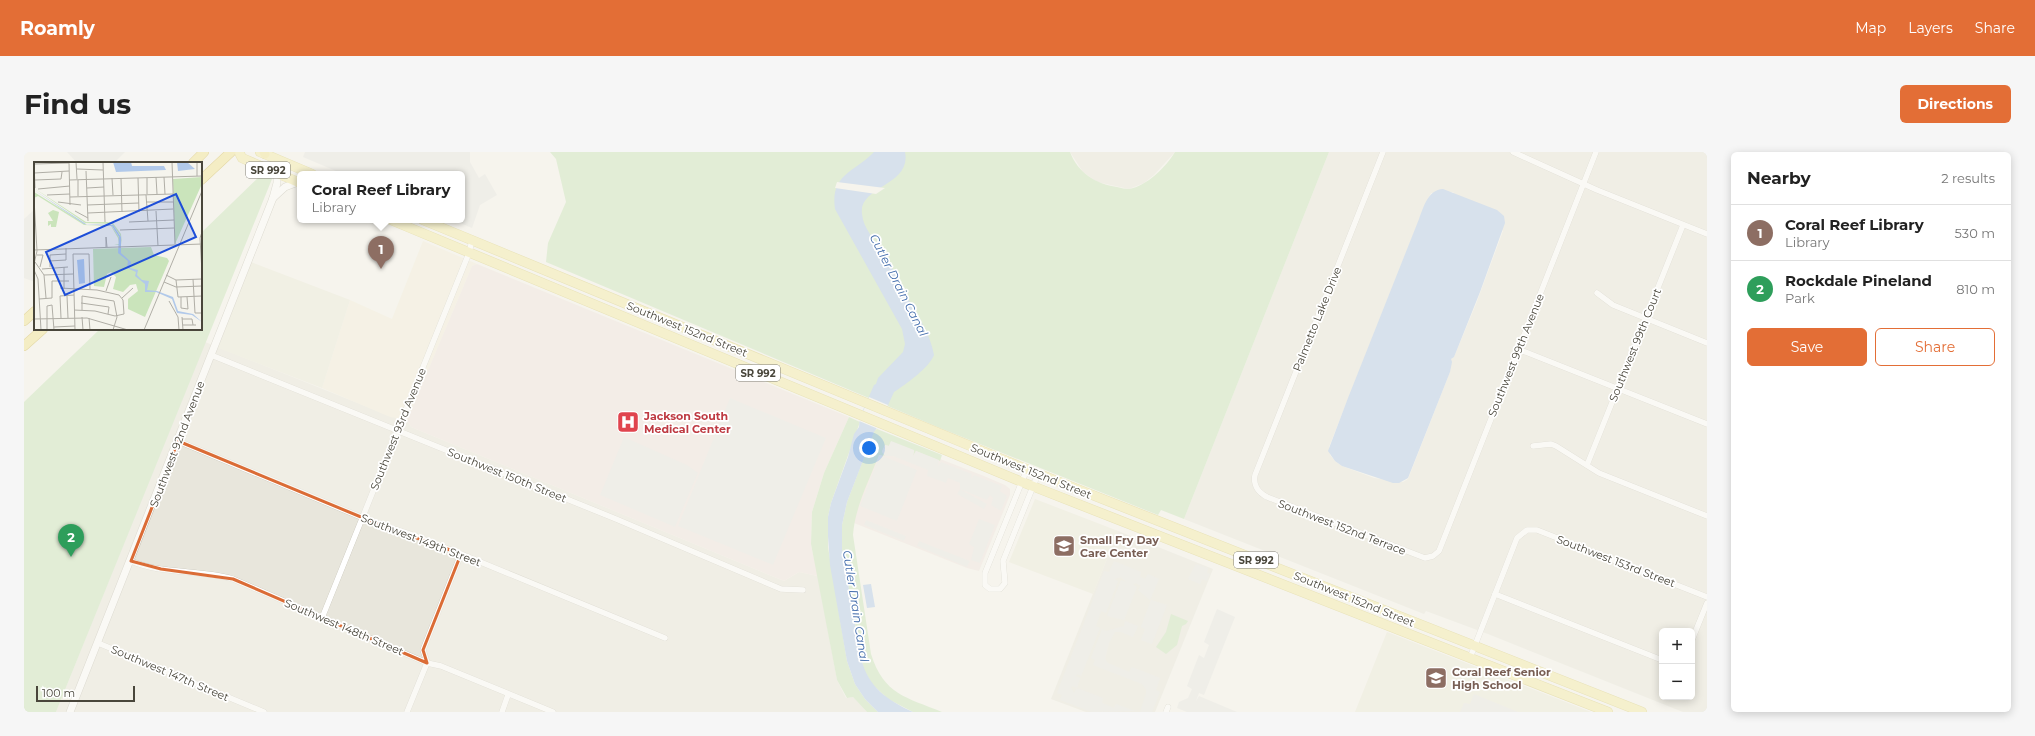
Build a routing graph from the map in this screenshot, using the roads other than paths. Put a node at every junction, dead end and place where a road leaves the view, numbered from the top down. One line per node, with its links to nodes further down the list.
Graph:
1 (204, 152): 8 (highway)
2 (231, 152): 11 (highway)
3 (239, 152): 10 (main road, SR 992)
4 (1383, 152): 41 (street, Palmetto Lake Drive)
5 (1513, 152): 13 (street)
6 (1596, 152): 13 (street, Southwest 99th Avenue)
7 (263, 153): 9 (main road, SR 992)
8 (194, 162)
9 (305, 171)
10 (276, 174): 12 (main road, SR 992); 15 (street, Southwest 92nd Avenue)
11 (202, 179)
12 (297, 182)
13 (1584, 183): 18 (street); 29 (street, Southwest 99th Avenue)
14 (297, 184): 15 (street)
15 (273, 198): 30 (street, Southwest 92nd Avenue)
16 (398, 223): 21 (main road, Southwest 152nd Street / SR 992)
17 (431, 223): 20 (main road, Southwest 152nd Street / SR 992)
18 (1683, 225): 19 (street); 24 (street, Southwest 99th Court)
19 (1707, 234)
20 (472, 240): 21 (street, Southwest 93rd Avenue); 37 (main road, Southwest 152nd Street / SR 992)
21 (469, 253): 33 (street, Southwest 93rd Avenue); 39 (main road, Southwest 152nd Street / SR 992)
22 (1597, 293): 24 (street)
23 (34, 312): 25 (highway)
24 (1646, 319): 27 (street); 31 (street, Southwest 99th Court)
25 (24, 321)
26 (41, 330): 28 (highway)
27 (1707, 343)
28 (24, 346)
29 (1518, 349): 31 (street); 45 (street, Southwest 99th Avenue)
30 (211, 355): 33 (street, Southwest 150th Street); 34 (street, Southwest 92nd Avenue)
31 (1618, 389): 32 (street); 36 (street, Southwest 99th Court)
32 (1707, 424)
33 (399, 430): 43 (street, Southwest 93rd Avenue); 47 (street, Southwest 150th Street)
34 (178, 441): 43 (street, Southwest 149th Street); 46 (street, Southwest 92nd Avenue)
35 (1533, 446): 36 (street)
36 (1586, 465): 42 (street)
37 (1027, 469): 38 (main road, Southwest 152nd Street / SR 992); 39 (street)
38 (1038, 474): 40 (street); 55 (main road, Southwest 152nd Street / SR 992)
39 (1022, 482): 40 (main road, Southwest 152nd Street / SR 992); 40 (street)
40 (1033, 486): 56 (main road, Southwest 152nd Street / SR 992)
41 (1255, 487): 45 (street, Southwest 152nd Terrace)
42 (1707, 516)
43 (362, 518): 44 (street, Southwest 149th Street); 51 (street, Southwest 93rd Avenue)
44 (461, 554): 53 (street, Southwest 149th Street); 58 (street)
45 (1433, 556)
46 (131, 562): 51 (street, Southwest 148th Street); 54 (street, Southwest 92nd Avenue)
47 (803, 590)
48 (1495, 594): 49 (street, Southwest 153rd Street); 55 (street); 57 (street)
49 (1707, 597)
50 (1707, 603): 52 (street)
51 (322, 618): 58 (street, Southwest 148th Street)
52 (1695, 633)
53 (665, 638)
54 (98, 643): 60 (street, Southwest 92nd Avenue); 61 (street, Southwest 147th Street)
55 (1474, 646): 56 (street); 66 (main road, Southwest 152nd Street / SR 992)
56 (1470, 658): 65 (main road, Southwest 152nd Street / SR 992)
57 (1659, 659)
58 (427, 663): 59 (street, Southwest 148th Street); 62 (street)
59 (508, 695): 63 (street); 64 (street, Southwest 148th Street)
60 (70, 712)
61 (264, 712)
62 (407, 712)
63 (502, 712)
64 (553, 712)
65 (1608, 712)
66 (1642, 712)

